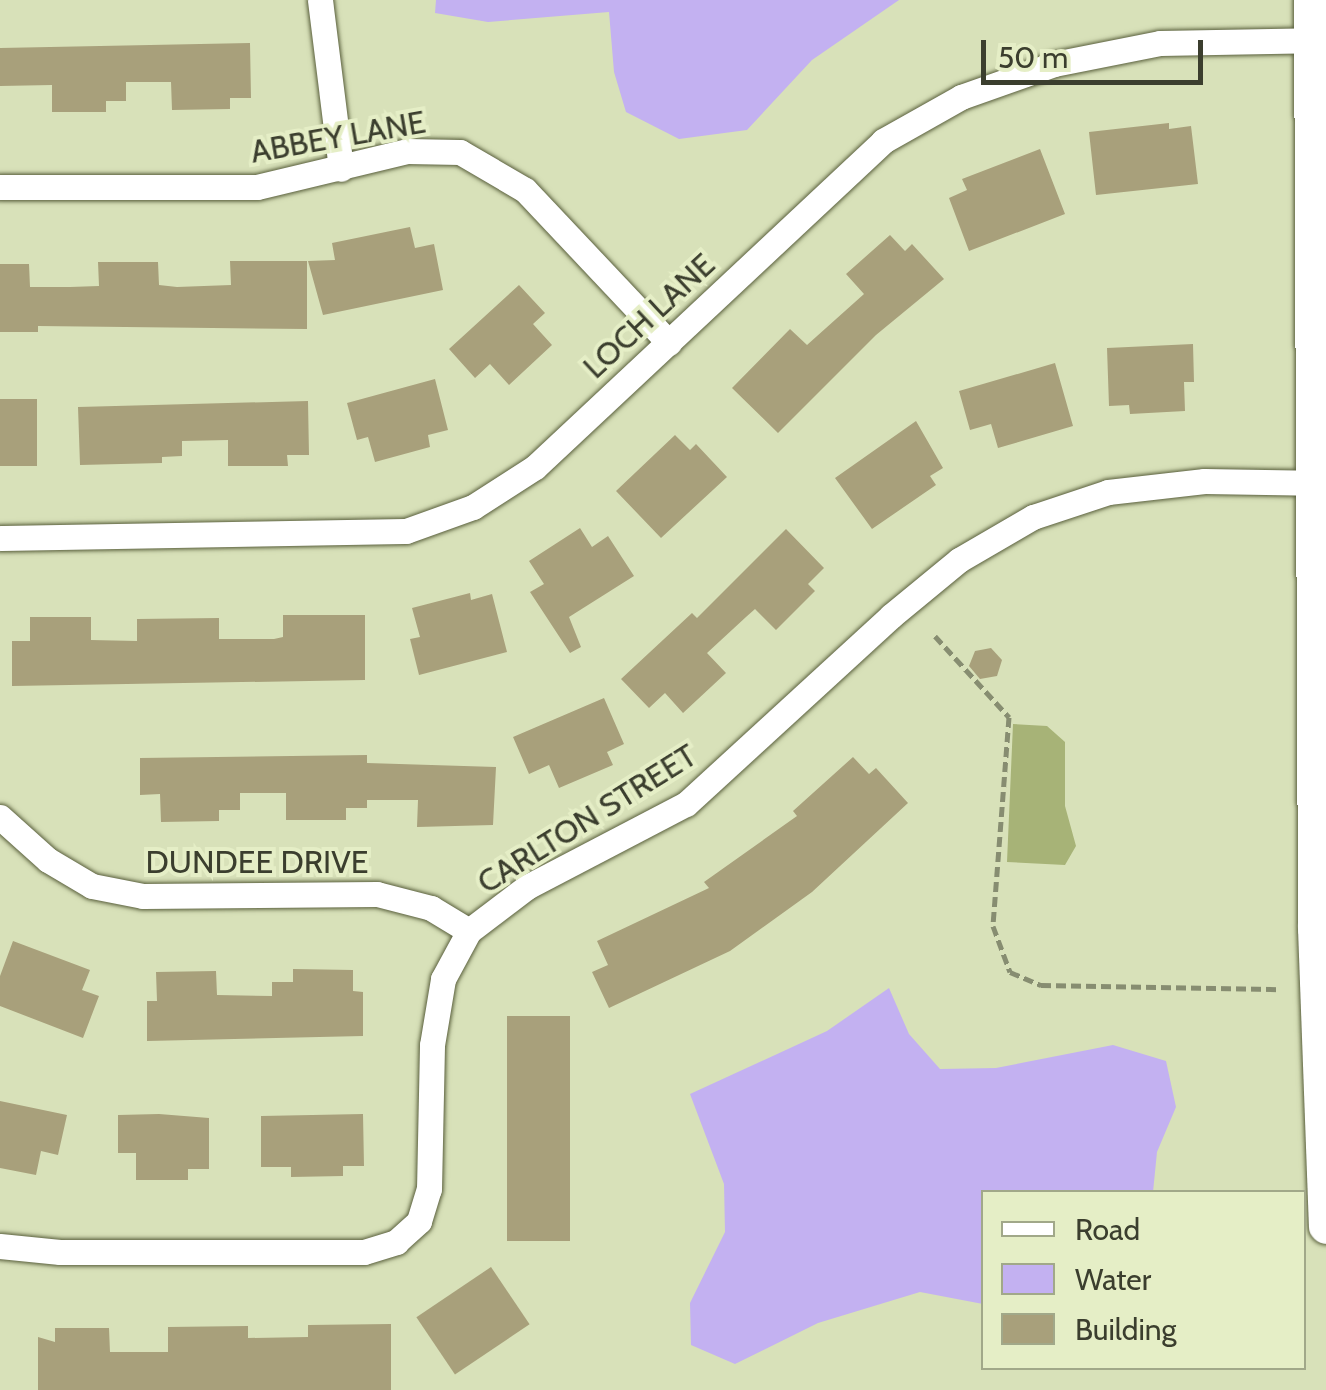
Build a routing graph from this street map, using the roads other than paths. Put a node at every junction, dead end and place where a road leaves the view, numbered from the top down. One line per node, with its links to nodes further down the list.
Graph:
1 (320, 0): 4 (street)
2 (1311, 0): 3 (street)
3 (1318, 40): 6 (street, LOCH LANE); 7 (street)
4 (341, 169): 5 (street, ABBEY LANE); 6 (street, ABBEY LANE)
5 (0, 187)
6 (670, 343): 8 (street, LOCH LANE)
7 (1319, 483): 10 (street); 11 (street, CARLTON STREET)
8 (0, 538)
9 (0, 818): 11 (street, DUNDEE DRIVE)
10 (1320, 928): 12 (street)
11 (469, 931): 13 (street, CARLTON STREET)
12 (1326, 1226)
13 (0, 1246)

